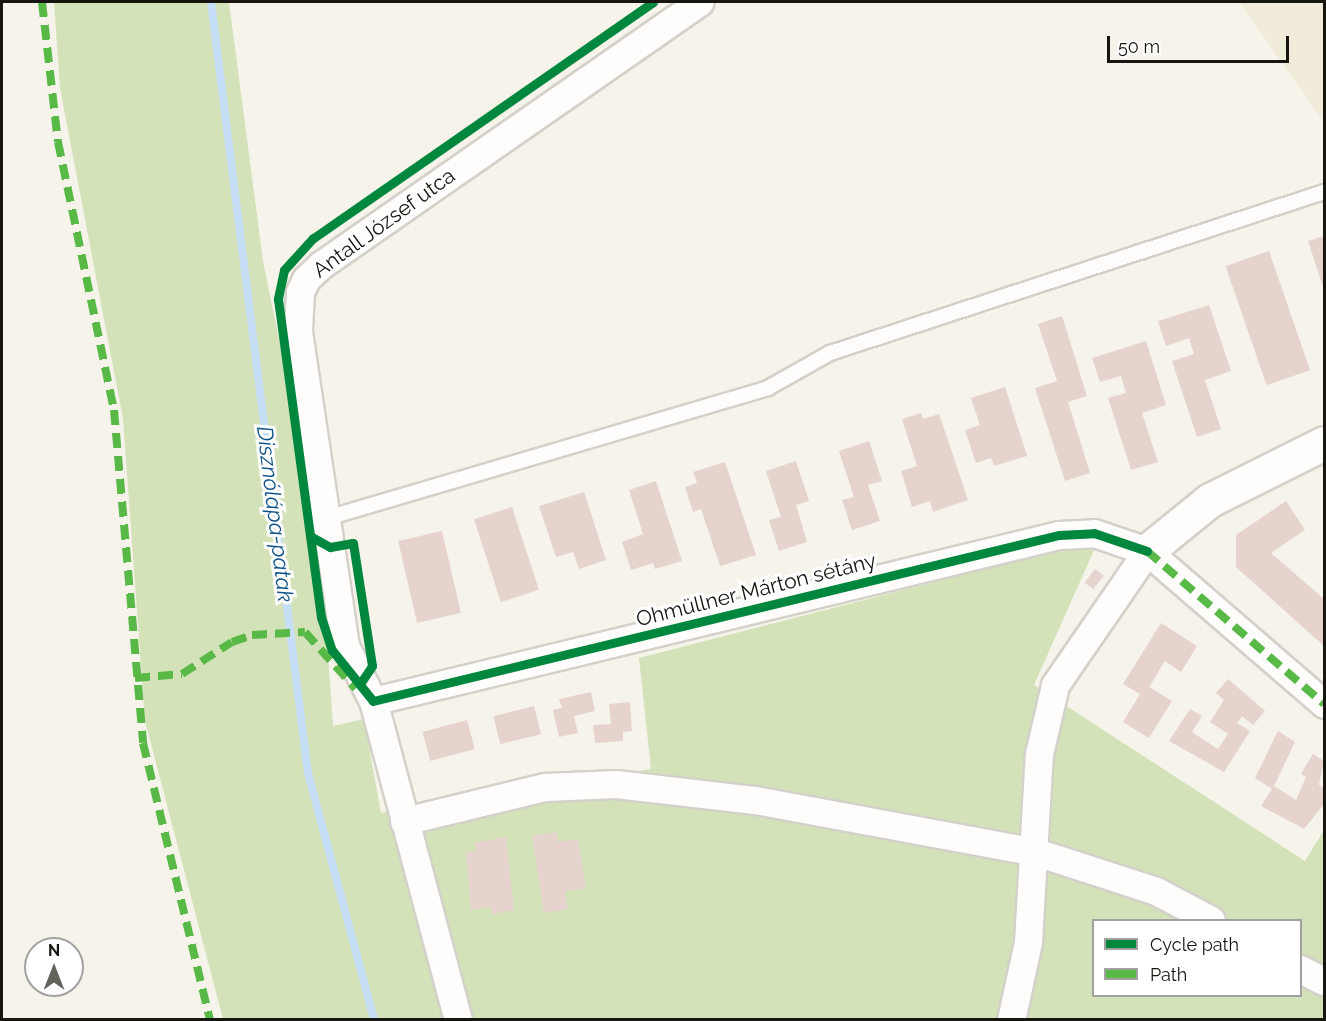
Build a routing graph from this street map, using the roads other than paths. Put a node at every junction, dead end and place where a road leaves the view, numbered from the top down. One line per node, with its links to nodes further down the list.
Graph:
1 (700, 2): 4 (street, Antall József utca)
2 (1324, 192): 4 (lane)
3 (1324, 443): 5 (street)
4 (327, 518): 6 (street, Antall József utca)
5 (1148, 551): 6 (street, Ohmüllner Márton sétány); 7 (street, Ohmüllner Márton sétány); 9 (street)
6 (373, 701): 8 (street, Antall József utca)
7 (1324, 704)
8 (404, 821): 9 (street); 13 (street, Antall József utca)
9 (1036, 852): 10 (street); 14 (street)
10 (1207, 919)
11 (1302, 970): 12 (street)
12 (1324, 981)
13 (458, 1020)
14 (1011, 1020)

